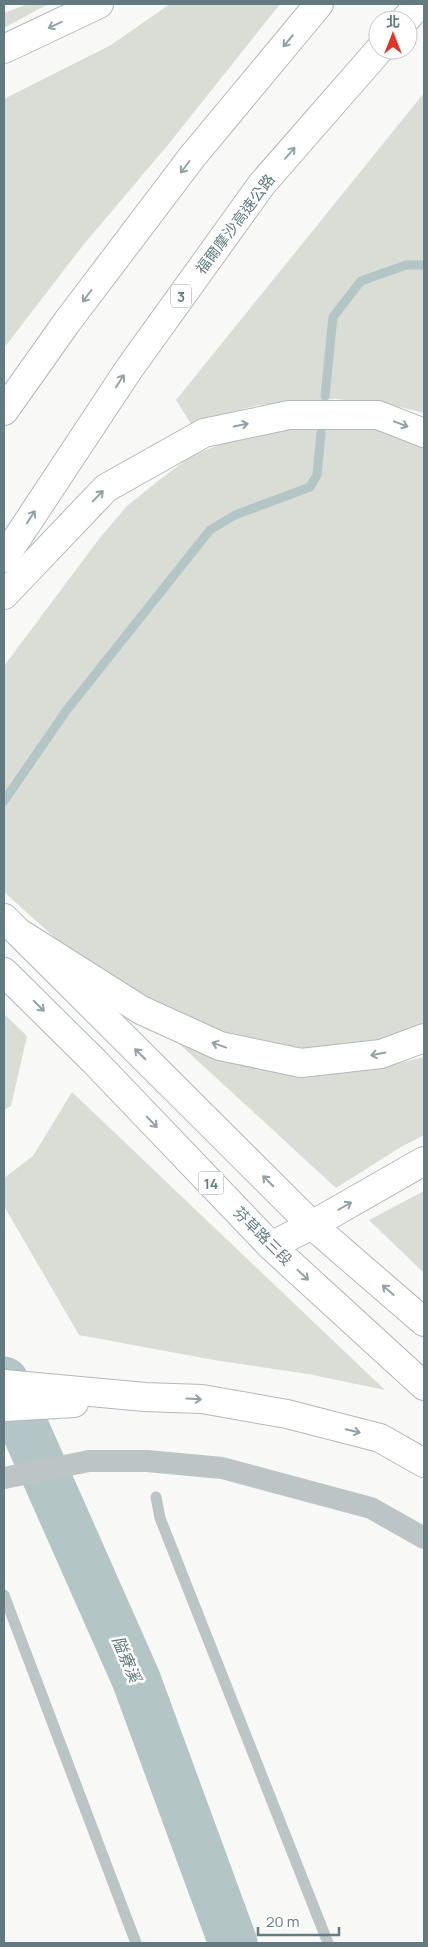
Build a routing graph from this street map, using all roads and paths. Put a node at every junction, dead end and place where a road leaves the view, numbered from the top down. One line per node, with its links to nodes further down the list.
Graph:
1 (99, 4): 3 (main road, one-way to 3)
2 (320, 4): 5 (main road, one-way to 5)
3 (4, 49)
4 (370, 60): 7 (main road, 福爾摩沙高速公路 / 3, one-way to 4)
5 (4, 411)
6 (424, 433): 8 (main road, one-way to 6)
7 (4, 558)
8 (4, 595)
9 (11, 925): 11 (main road, one-way to 9); 13 (main road, one-way to 9)
10 (4, 972): 14 (main road, 芬草路三段 / 14, one-way to 14)
11 (424, 1038)
12 (424, 1161): 13 (main road, one-way to 12)
13 (312, 1225): 14 (main road); 15 (main road, one-way to 13)
14 (271, 1246): 17 (main road, 芬草路三段 / 14, one-way to 17)
15 (424, 1322)
16 (4, 1384): 18 (main road)
17 (424, 1386)
18 (145, 1397): 19 (main road); 20 (main road, one-way to 20)
19 (4, 1407)
20 (424, 1463)
21 (4, 1478): 23 (street)
22 (156, 1497): 26 (lane)
23 (424, 1538)
24 (4, 1595): 25 (lane)
25 (136, 1943)
26 (328, 1943)

